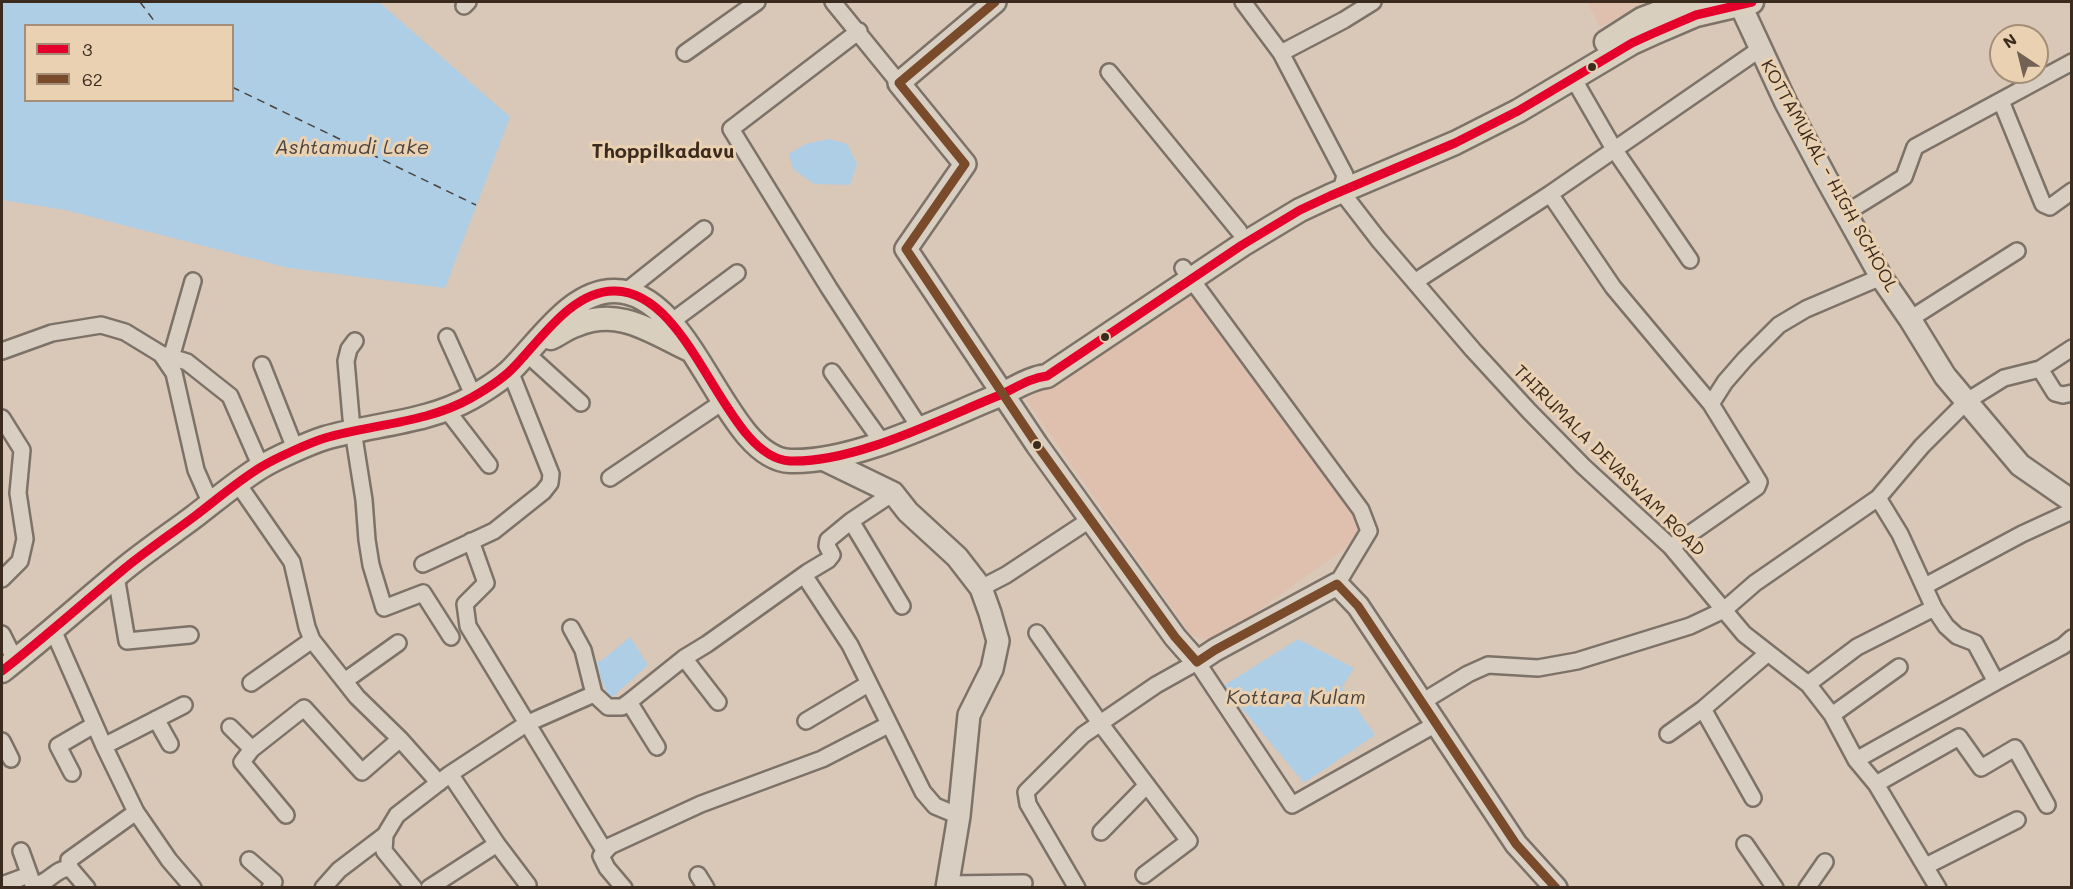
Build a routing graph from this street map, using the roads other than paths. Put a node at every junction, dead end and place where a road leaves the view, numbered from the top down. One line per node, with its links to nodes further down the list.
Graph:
1 (757, 2): 10 (street)
2 (833, 2): 8 (street)
3 (995, 2): 15 (main road)
4 (1243, 2): 11 (street, THIRUMALA DEVASWAM ROAD)
5 (1372, 2): 11 (street)
6 (1687, 2): 18 (main road)
7 (1743, 2): 9 (main road, KOTTAMUKAL - HIGH SCHOOL); 14 (main road)
8 (859, 31): 15 (street); 54 (street)
9 (1760, 49): 17 (street); 21 (main road, KOTTAMUKAL - HIGH SCHOOL)
10 (685, 53)
11 (1281, 53): 18 (street, THIRUMALA DEVASWAM ROAD)
12 (2072, 62): 16 (street)
13 (1109, 72): 23 (street)
14 (1574, 78): 17 (street); 18 (main road)
15 (899, 83): 45 (main road)
16 (2001, 101): 19 (street); 21 (street)
17 (1614, 149): 20 (street); 25 (street)
18 (1343, 183): 23 (main road); 27 (main road); 30 (street, THIRUMALA DEVASWAM ROAD)
19 (2072, 191)
20 (1550, 194): 30 (street); 51 (street)
21 (1846, 213): 28 (main road, KOTTAMUKAL - HIGH SCHOOL)
22 (704, 229): 31 (street)
23 (1239, 231): 27 (main road)
24 (2017, 251): 32 (street)
25 (1690, 260)
26 (737, 273): 33 (street)
27 (1187, 274): 45 (main road); 76 (street)
28 (1881, 277): 32 (main road, KOTTAMUKAL - HIGH SCHOOL); 51 (street)
29 (193, 280): 40 (street)
30 (1416, 281): 71 (street, THIRUMALA DEVASWAM ROAD)
31 (626, 292): 33 (main road); 37 (main road)
32 (1910, 318): 48 (main road, KOTTAMUKAL - HIGH SCHOOL)
33 (670, 322): 39 (main road)
34 (447, 337): 47 (street)
35 (355, 340): 55 (street)
36 (2072, 348): 42 (street)
37 (529, 350): 39 (main road); 43 (main road); 50 (street)
38 (2, 351): 40 (street)
39 (692, 351): 49 (main road)
40 (166, 356): 60 (street); 66 (street)
41 (262, 365): 57 (street)
42 (2040, 369): 46 (street); 48 (street)
43 (510, 371): 47 (main road); 70 (street)
44 (832, 372): 56 (street)
45 (1004, 393): 54 (main road); 68 (main road)
46 (2072, 393)
47 (474, 397): 52 (main road)
48 (1967, 400): 64 (street); 65 (main road, KOTTAMUKAL - HIGH SCHOOL)
49 (724, 401): 58 (main road); 61 (street)
50 (580, 403)
51 (1711, 404): 71 (street)
52 (446, 409): 55 (main road); 59 (street)
53 (2, 418): 75 (street)
54 (920, 428): 56 (main road)
55 (352, 432): 57 (main road); 87 (street)
56 (882, 442): 58 (main road)
57 (296, 451): 60 (main road)
58 (825, 460): 63 (main road)
59 (489, 465)
60 (261, 467): 62 (main road)
61 (610, 478)
62 (238, 484): 66 (main road); 89 (street)
63 (893, 493): 69 (street); 78 (main road)
64 (1878, 498): 77 (street); 81 (street)
65 (2072, 501)
66 (211, 504): 74 (main road)
67 (2072, 511): 77 (street)
68 (1091, 519): 78 (street); 93 (main road)
69 (851, 521): 73 (street); 79 (street)
70 (471, 541): 72 (street); 111 (street)
71 (1671, 547): 81 (street, THIRUMALA DEVASWAM ROAD)
72 (423, 564)
73 (804, 575): 92 (street); 99 (street)
74 (116, 576): 83 (main road); 86 (street)
75 (2, 579)
76 (1338, 584): 93 (main road); 104 (main road)
77 (1925, 586): 80 (street)
78 (981, 588): 133 (main road)
79 (902, 606)
80 (1934, 608): 97 (street); 100 (street)
81 (1724, 610): 91 (street, THIRUMALA DEVASWAM ROAD); 104 (street)
82 (571, 628): 101 (street)
83 (53, 630): 94 (main road); 114 (street)
84 (1037, 633): 110 (street)
85 (2, 634): 94 (street)
86 (190, 635)
87 (451, 637)
88 (2072, 638): 97 (street)
89 (312, 640): 96 (street); 98 (street)
90 (398, 643): 96 (street)
91 (1768, 652): 100 (street, THIRUMALA DEVASWAM ROAD); 106 (street)
92 (684, 658): 102 (street); 103 (street)
93 (1197, 662): 110 (street); 113 (street)
94 (8, 666)
95 (1899, 667): 107 (street)
96 (346, 680): 117 (street)
97 (1996, 682): 124 (street)
98 (251, 683)
99 (868, 684): 109 (street); 112 (street)
100 (1808, 684): 107 (street, THIRUMALA DEVASWAM ROAD)
101 (594, 694): 102 (street); 111 (street)
102 (629, 702): 121 (street)
103 (718, 702)
104 (1422, 702): 113 (main road)
105 (184, 705): 108 (street)
106 (1703, 709): 116 (street); 129 (street)
107 (1832, 715): 124 (street, THIRUMALA DEVASWAM ROAD)
108 (156, 719): 119 (street); 120 (street)
109 (806, 721)
110 (1100, 723): 128 (street); 158 (street)
111 (526, 724): 126 (street); 139 (street)
112 (888, 724): 133 (street); 139 (street)
113 (1436, 724): 159 (main road)
114 (94, 725): 120 (street); 125 (street)
115 (230, 727): 122 (street)
116 (1668, 734)
117 (400, 739): 122 (street); 126 (street)
118 (2, 741): 123 (street)
119 (170, 744)
120 (104, 746): 131 (street)
121 (657, 747)
122 (252, 749): 132 (street)
123 (11, 759)
124 (1856, 760): 127 (street, THIRUMALA DEVASWAM ROAD)
125 (72, 773)
126 (445, 779): 136 (street); 137 (street)
127 (1876, 783): 130 (street); 143 (street, THIRUMALA DEVASWAM ROAD)
128 (1147, 785): 135 (street); 145 (street)
129 (1754, 798)
130 (2047, 804)
131 (136, 812): 144 (street); 152 (street)
132 (286, 815)
133 (959, 816): 150 (main road)
134 (2016, 820): 143 (street)
135 (1101, 832)
136 (385, 835): 154 (street); 155 (street)
137 (497, 844): 149 (street); 156 (street)
138 (1745, 844): 160 (street)
139 (604, 850): 157 (street)
140 (21, 851): 146 (street)
141 (249, 860): 153 (street)
142 (1825, 862): 161 (street)
143 (1926, 866): 162 (street, THIRUMALA DEVASWAM ROAD)
144 (70, 868): 146 (street); 151 (street)
145 (1144, 875)
146 (32, 883): 148 (street)
147 (1023, 883): 150 (street)
148 (2, 885)
149 (528, 885)
150 (947, 886)
151 (87, 888)
152 (193, 888)
153 (270, 888)
154 (323, 888)
155 (414, 888)
156 (429, 888)
157 (624, 888)
158 (1077, 888)
159 (1556, 888)
160 (1775, 888)
161 (1807, 888)
162 (1938, 888)

